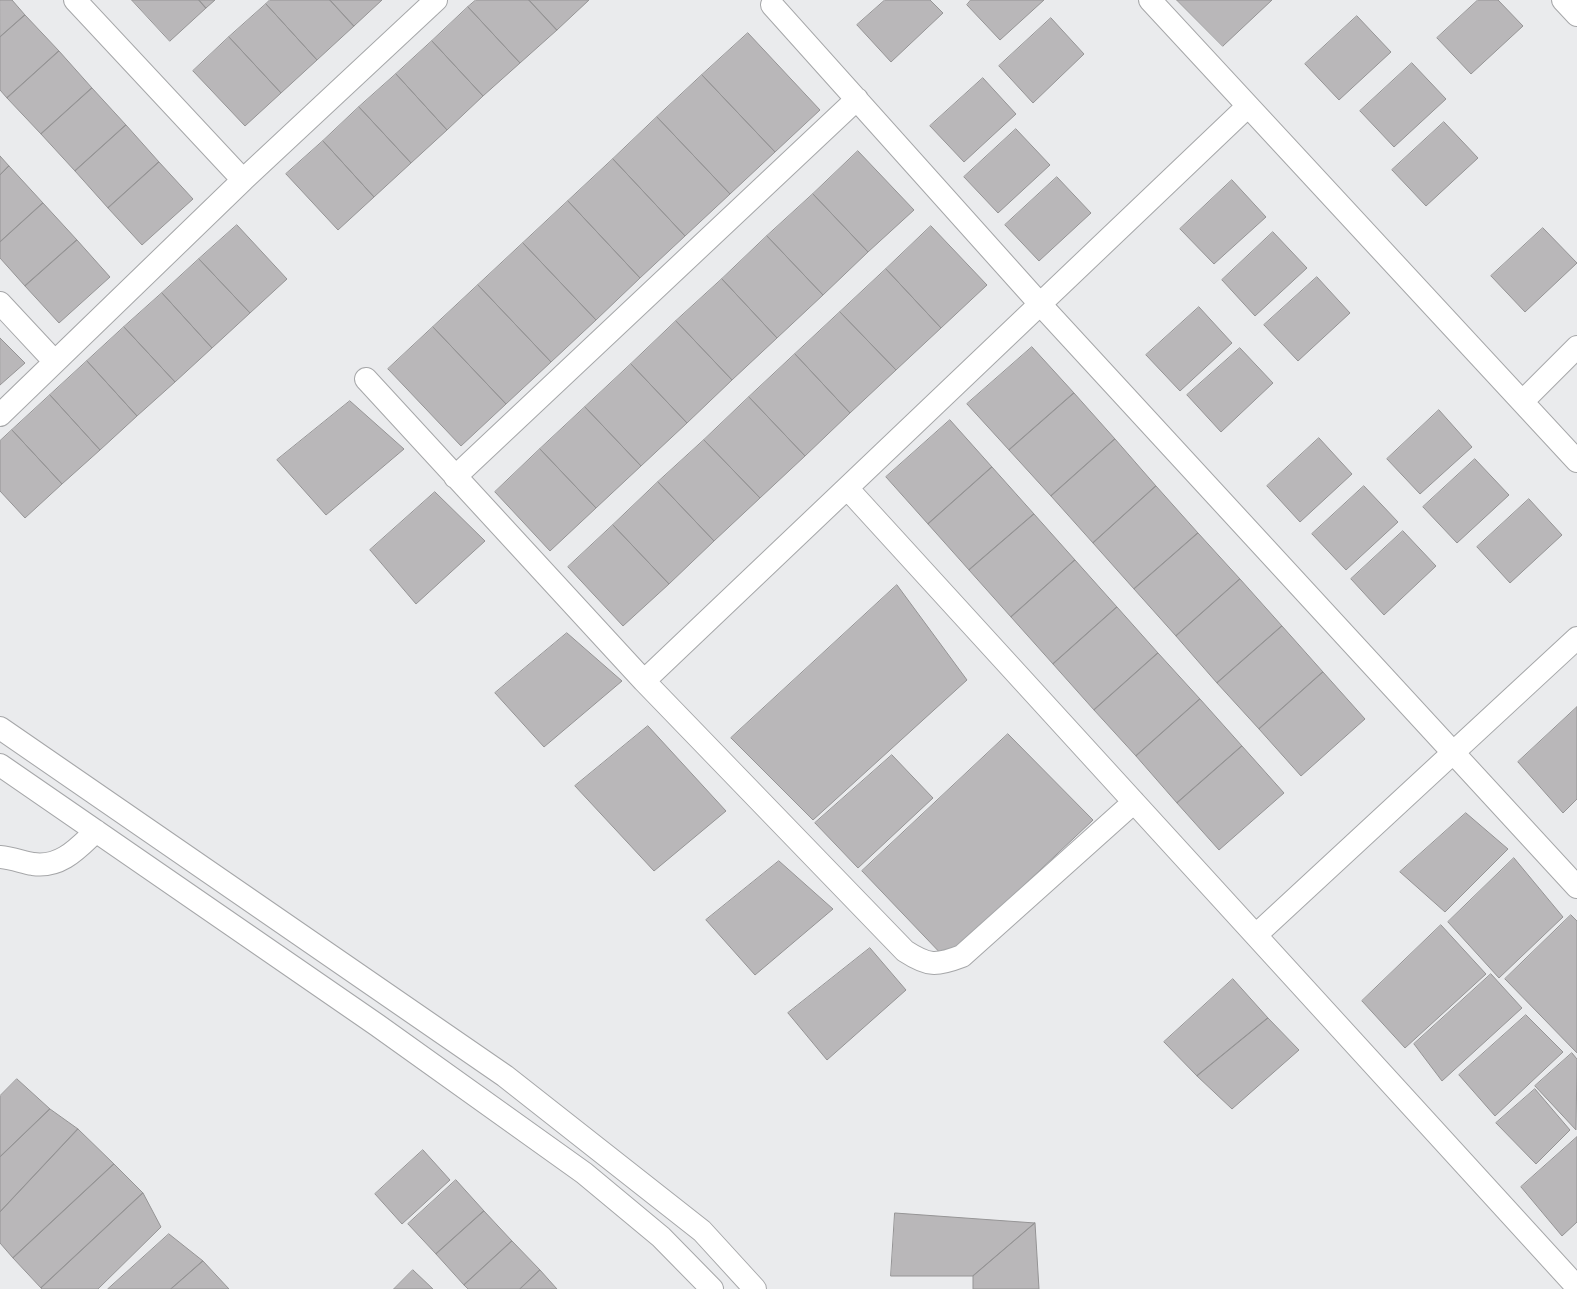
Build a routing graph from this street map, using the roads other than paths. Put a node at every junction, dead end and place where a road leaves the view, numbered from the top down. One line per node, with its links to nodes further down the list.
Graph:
1 (76, 0): 9 (street)
2 (436, 0): 9 (street)
3 (1150, 0): 8 (street)
4 (1563, 0): 6 (street)
5 (772, 5): 7 (street)
6 (1577, 15)
7 (857, 99): 11 (street); 18 (street)
8 (1248, 106): 11 (street); 15 (street)
9 (243, 180): 13 (street)
10 (0, 303): 13 (street)
11 (1040, 304): 19 (street); 23 (street)
12 (1577, 347): 15 (street)
13 (55, 362): 16 (street)
14 (366, 379): 18 (street)
15 (1523, 401): 17 (street)
16 (0, 415)
17 (1577, 461)
18 (455, 477): 21 (street)
19 (847, 488): 21 (street); 25 (street)
20 (1577, 638): 23 (street)
21 (644, 681): 25 (street)
22 (0, 728): 32 (street)
23 (1453, 753): 28 (street); 29 (street)
24 (0, 765): 26 (street)
25 (1134, 802): 29 (street)
26 (96, 831): 27 (street); 31 (street)
27 (0, 857)
28 (1577, 887)
29 (1256, 935): 30 (street)
30 (1577, 1287)
31 (712, 1289)
32 (755, 1289)

